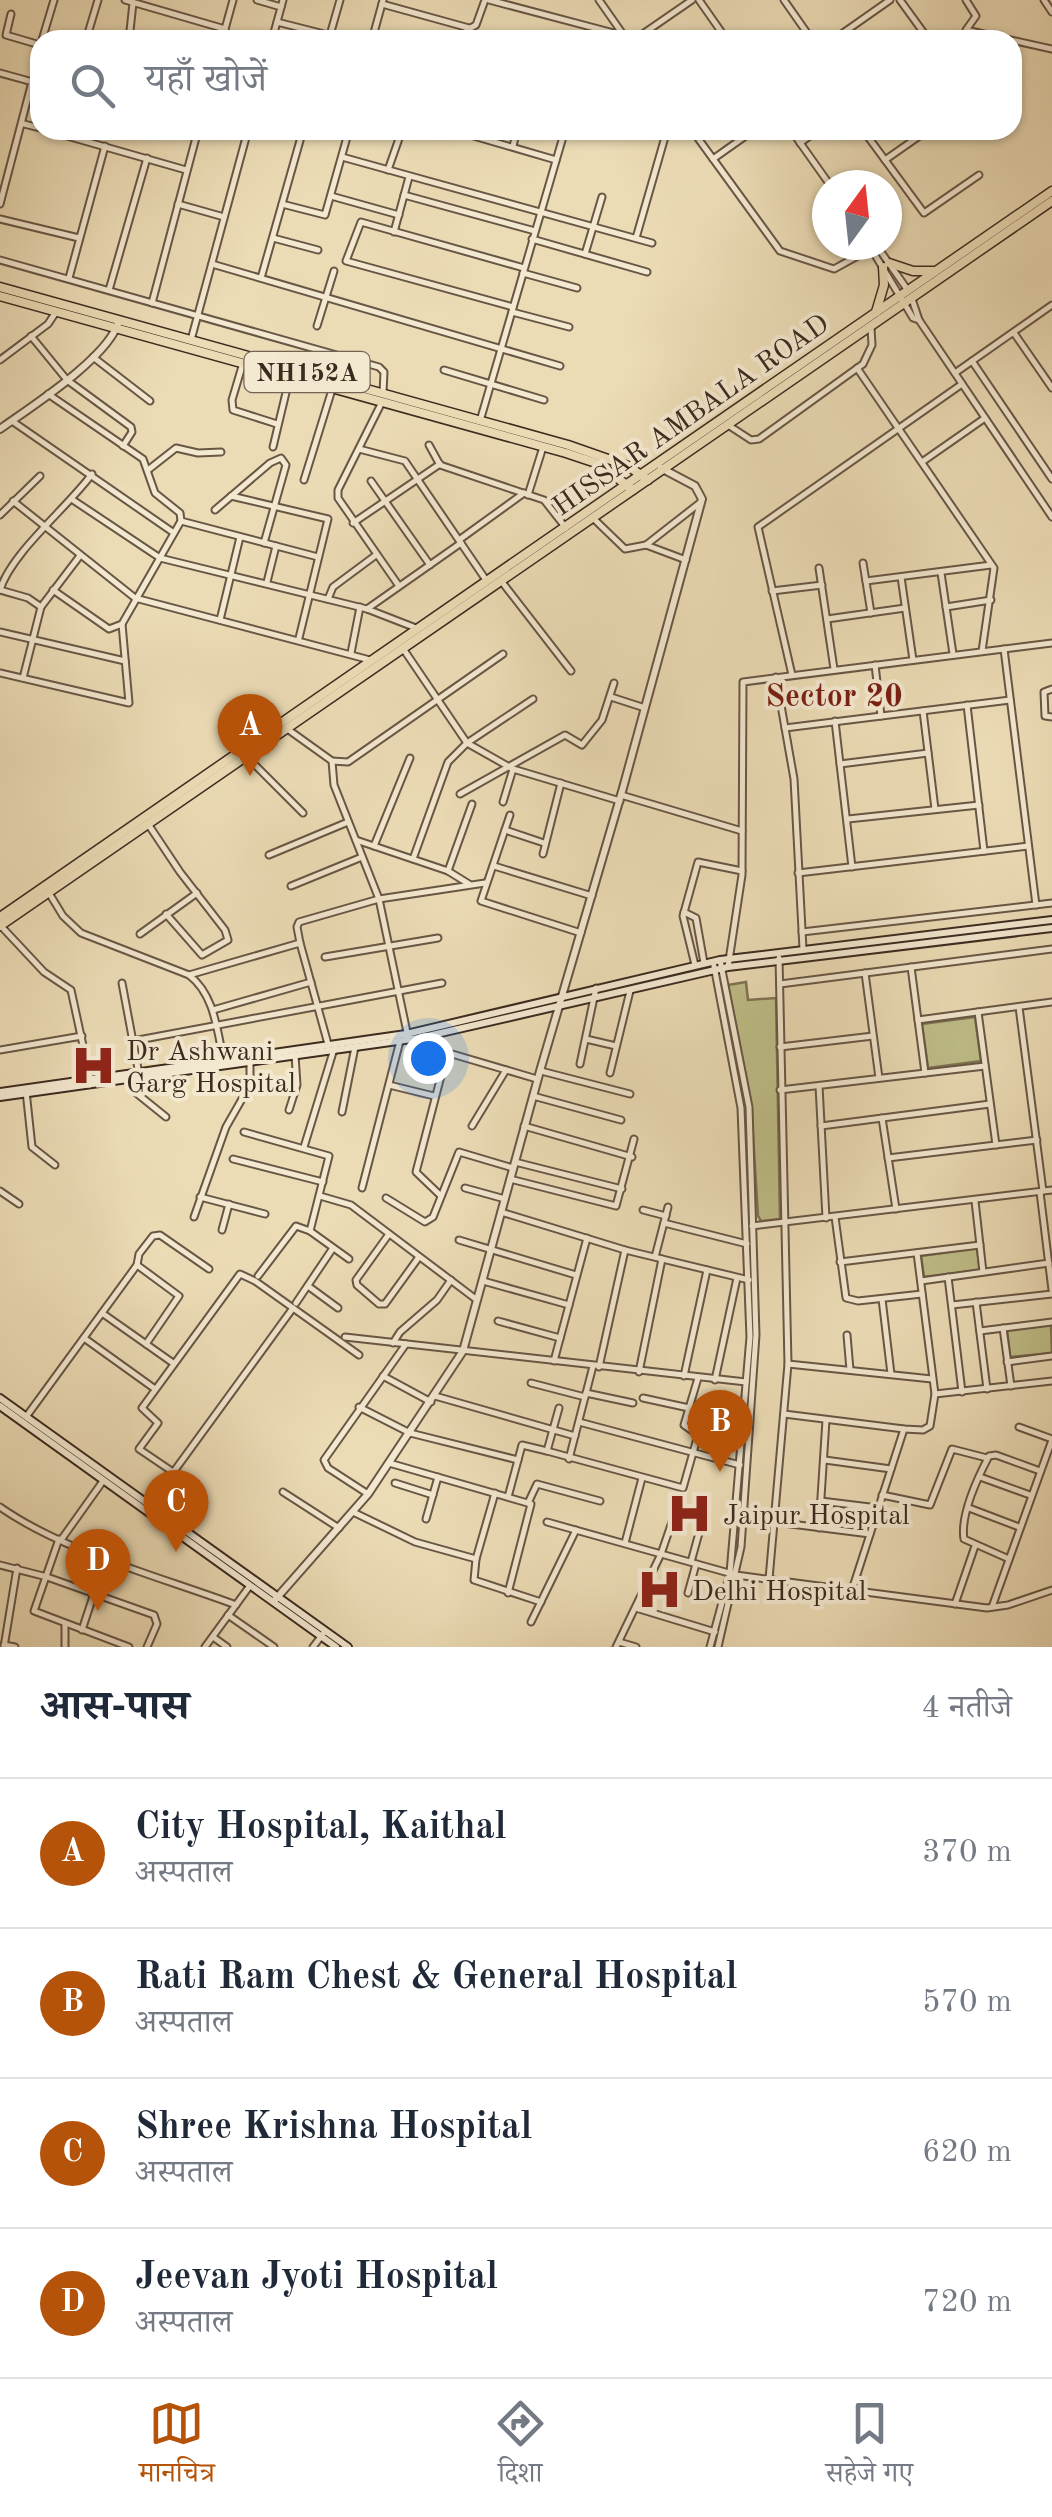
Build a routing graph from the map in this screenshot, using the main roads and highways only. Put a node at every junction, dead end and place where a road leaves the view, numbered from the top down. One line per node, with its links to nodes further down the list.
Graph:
1 (1052, 191): 3 (main road, HISSAR AMBALA ROAD)
2 (1052, 202): 6 (main road, HISSAR AMBALA ROAD)
3 (938, 271): 6 (main road, HISSAR AMBALA ROAD); 7 (main road)
4 (0, 287): 8 (main road, NH152A)
5 (0, 296): 8 (main road, NH152A)
6 (907, 297): 7 (main road, HISSAR AMBALA ROAD); 12 (main road, HISSAR AMBALA ROAD)
7 (876, 312): 12 (main road, HISSAR AMBALA ROAD)
8 (118, 325): 9 (main road, NH152A); 9 (main road, NH152A); 11 (main road)
9 (334, 384): 10 (main road, NH152A)
10 (479, 425): 13 (main road, NH152A); 14 (main road, NH152A)
11 (0, 429)
12 (660, 467): 13 (main road, HISSAR AMBALA ROAD); 26 (main road)
13 (645, 477): 14 (main road, HISSAR AMBALA ROAD)
14 (630, 487): 15 (main road, HISSAR AMBALA ROAD); 15 (main road, HISSAR AMBALA ROAD)
15 (499, 579): 16 (main road, HISSAR AMBALA ROAD); 16 (main road, HISSAR AMBALA ROAD)
16 (401, 646): 17 (main road, HISSAR AMBALA ROAD); 17 (main road, HISSAR AMBALA ROAD)
17 (355, 677): 18 (main road); 18 (main road)
18 (47, 889): 19 (main road); 21 (main road)
19 (0, 917)
20 (1052, 920): 23 (main road)
21 (0, 926)
22 (1052, 928): 23 (main road)
23 (804, 953): 24 (main road)
24 (721, 964): 25 (main road); 25 (main road)
25 (596, 992): 26 (main road); 27 (main road)
26 (562, 996): 27 (main road); 28 (main road)
27 (560, 1006): 28 (main road); 36 (main road)
28 (404, 1037): 29 (main road); 29 (main road)
29 (330, 1048): 30 (main road); 30 (main road)
30 (224, 1062): 31 (main road)
31 (0, 1094)
32 (0, 1398): 34 (main road)
33 (0, 1406): 34 (main road)
34 (63, 1448): 35 (main road); 35 (main road)
35 (147, 1508): 36 (main road); 36 (main road)
36 (274, 1601): 37 (main road)
37 (322, 1634): 38 (main road); 39 (main road)
38 (336, 1647)
39 (348, 1647)

